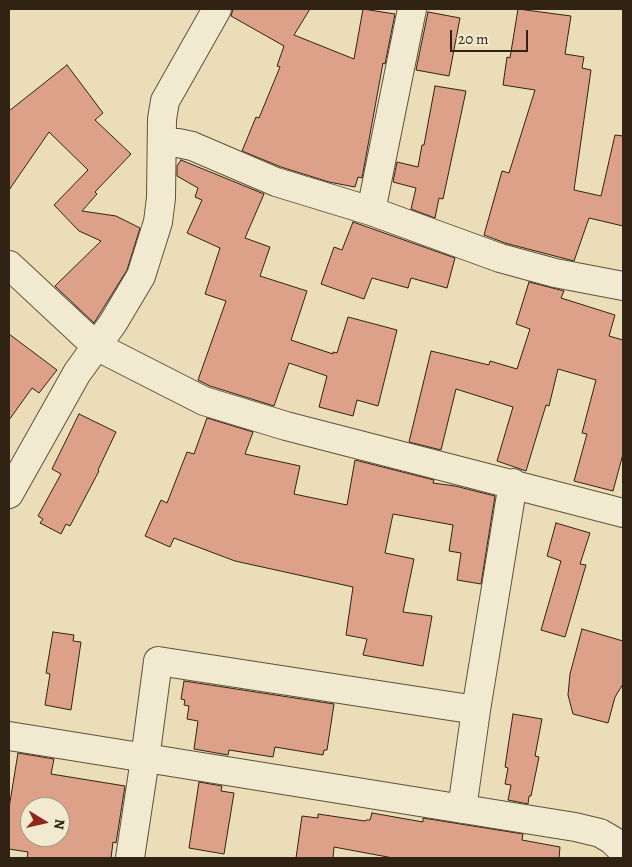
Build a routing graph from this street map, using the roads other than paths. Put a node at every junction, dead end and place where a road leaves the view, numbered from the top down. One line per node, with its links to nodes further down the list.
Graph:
1 (217, 9): 3 (street)
2 (412, 9): 4 (street)
3 (162, 142): 4 (street); 7 (street)
4 (371, 211): 6 (street)
5 (9, 265): 7 (street)
6 (623, 286)
7 (96, 346): 8 (street); 9 (street)
8 (513, 484): 10 (street); 11 (street)
9 (9, 494)
10 (623, 513)
11 (476, 710): 13 (street); 14 (street)
12 (9, 736): 13 (street)
13 (145, 759): 14 (street); 16 (street)
14 (462, 809): 15 (street)
15 (623, 850): 17 (street)
16 (130, 858)
17 (614, 858)

